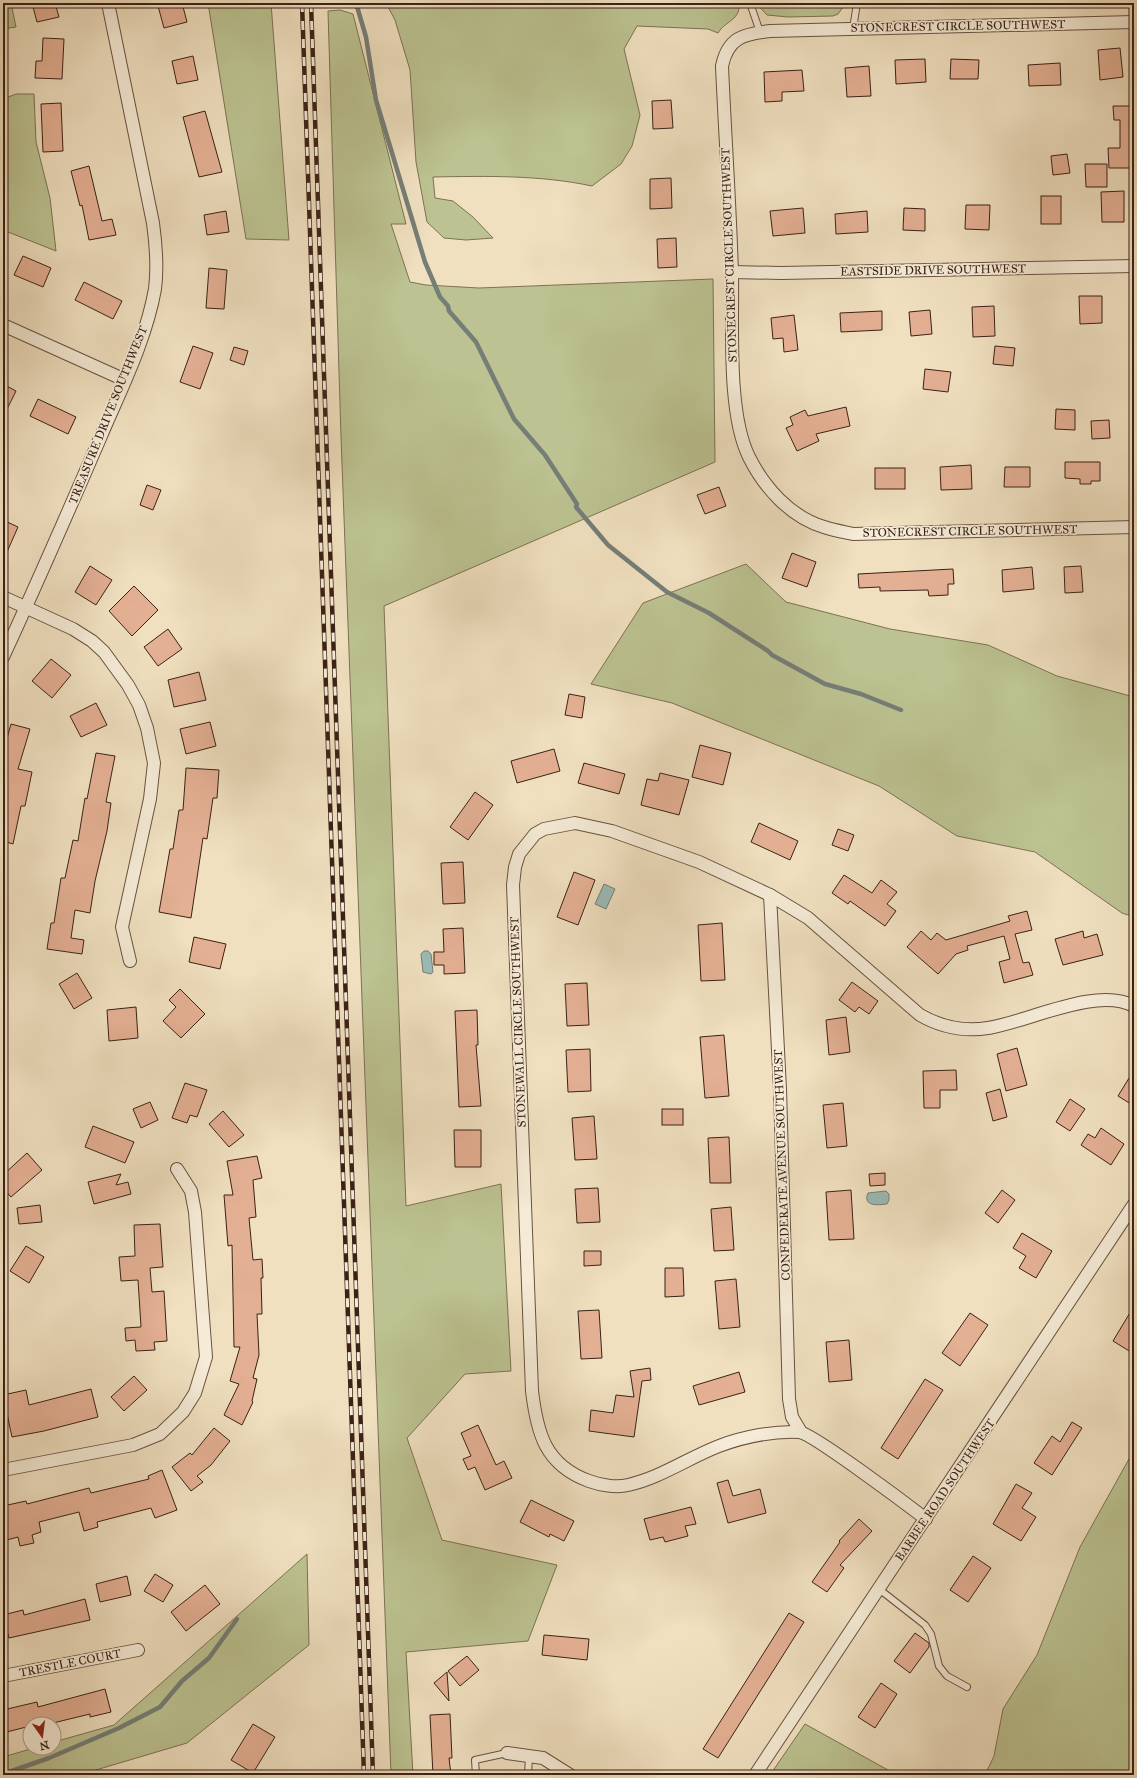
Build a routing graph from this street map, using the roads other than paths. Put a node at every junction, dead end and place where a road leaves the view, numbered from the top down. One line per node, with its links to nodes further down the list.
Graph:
1 (108, 3): 10 (street, TREASURE DRIVE SOUTHWEST)
2 (750, 3): 6 (lane)
3 (857, 3): 5 (lane)
4 (1134, 22): 5 (street, STONECREST CIRCLE SOUTHWEST)
5 (853, 29): 6 (street, STONECREST CIRCLE SOUTHWEST)
6 (760, 32): 8 (street, STONECREST CIRCLE SOUTHWEST)
7 (1134, 266): 8 (street, EASTSIDE DRIVE SOUTHWEST)
8 (732, 272): 11 (street, STONECREST CIRCLE SOUTHWEST)
9 (3, 325): 10 (street)
10 (125, 380): 13 (street, TREASURE DRIVE SOUTHWEST)
11 (1134, 528)
12 (3, 598): 13 (street)
13 (26, 608): 14 (street, TREASURE DRIVE SOUTHWEST); 16 (street)
14 (3, 657)
15 (770, 895): 17 (street, STONEWALL CIRCLE SOUTHWEST); 20 (street, CONFEDERATE AVENUE SOUTHWEST); 20 (street, STONEWALL CIRCLE SOUTHWEST)
16 (130, 962)
17 (1134, 1006)
18 (177, 1169): 21 (street)
19 (1134, 1204): 22 (street, BARBEE ROAD SOUTHWEST)
20 (801, 1432): 22 (street)
21 (3, 1470)
22 (926, 1519): 23 (street, BARBEE ROAD SOUTHWEST)
23 (879, 1589): 26 (lane); 32 (street, BARBEE ROAD SOUTHWEST)
24 (138, 1650): 25 (street, TRESTLE COURT)
25 (3, 1676)
26 (967, 1687)
27 (508, 1753): 28 (street); 29 (lane)
28 (529, 1756): 30 (lane); 31 (street)
29 (476, 1775)
30 (528, 1775)
31 (570, 1775)
32 (754, 1775)

